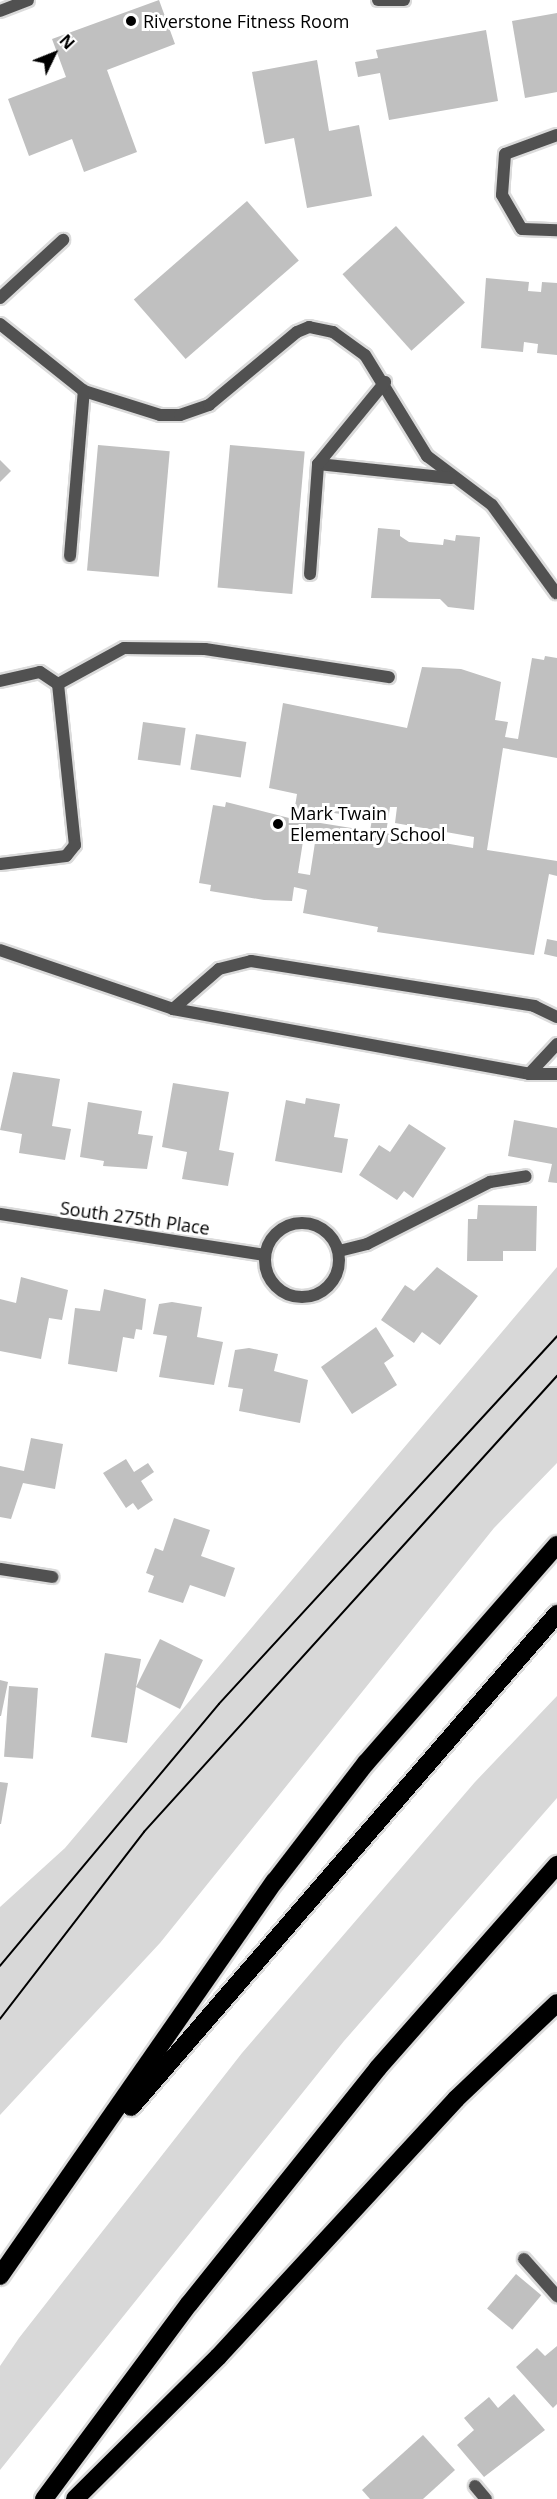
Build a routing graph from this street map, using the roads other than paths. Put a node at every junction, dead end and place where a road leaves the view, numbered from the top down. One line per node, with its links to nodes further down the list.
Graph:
1 (28, 0): 4 (street)
2 (378, 0): 3 (street)
3 (404, 0)
4 (0, 11)
5 (557, 135): 6 (street)
6 (557, 230)
7 (63, 240): 8 (street)
8 (0, 298)
9 (0, 324): 11 (street)
10 (385, 382): 11 (street); 12 (street); 13 (street)
11 (84, 391): 14 (street)
12 (318, 464): 13 (street); 15 (street)
13 (452, 478): 16 (street)
14 (70, 556)
15 (310, 574)
16 (556, 593)
17 (389, 676): 19 (street)
18 (0, 681): 19 (street)
19 (58, 684): 20 (street)
20 (0, 864)
21 (0, 950): 22 (street)
22 (173, 1009): 23 (street); 25 (street)
23 (557, 1017)
24 (557, 1044): 25 (street)
25 (529, 1074): 26 (street)
26 (557, 1074)
27 (526, 1176): 29 (street)
28 (0, 1214): 30 (street, South 275th Place)
29 (339, 1251): 30 (street); 30 (street)
30 (264, 1255)
31 (557, 1545): 37 (highway)
32 (0, 1569): 33 (street)
33 (52, 1577)
34 (557, 1614): 37 (highway)
35 (557, 1865): 42 (highway)
36 (557, 2003): 43 (highway)
37 (67, 2182): 39 (highway)
38 (524, 2259): 40 (street)
39 (0, 2276)
40 (557, 2296)
41 (475, 2486): 44 (street)
42 (44, 2499)
43 (75, 2499)
44 (486, 2499)

